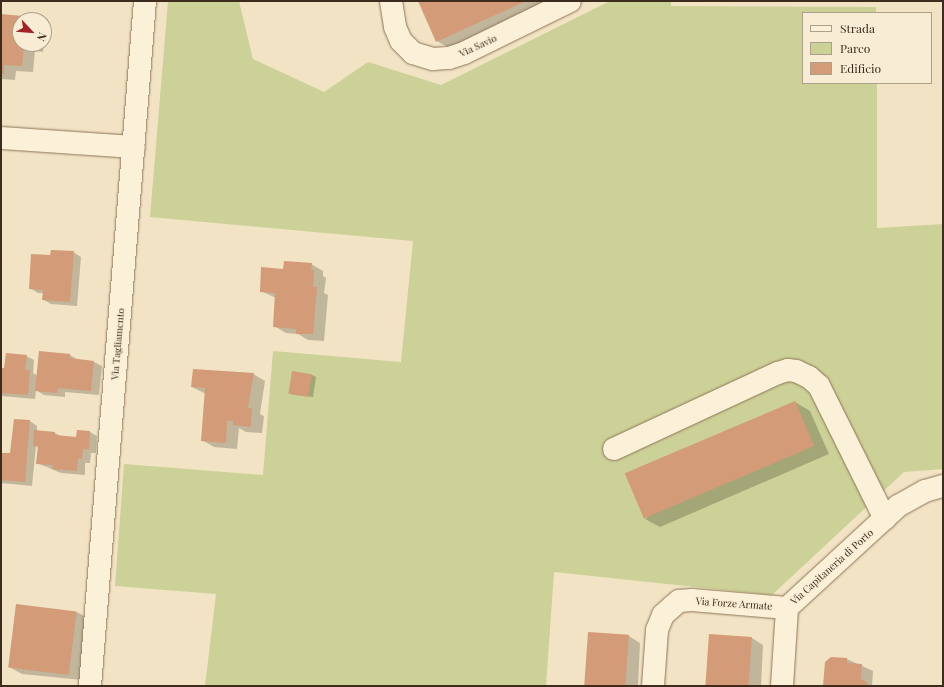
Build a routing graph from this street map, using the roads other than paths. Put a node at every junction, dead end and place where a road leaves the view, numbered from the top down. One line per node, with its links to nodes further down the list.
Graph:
1 (145, 1): 5 (street, Via Tagliamento)
2 (391, 1): 3 (street, Via Savio)
3 (570, 1)
4 (1, 138): 5 (street)
5 (134, 147): 10 (street, Via Tagliamento)
6 (614, 449): 8 (street)
7 (943, 486): 8 (street, Via Capitaneria di Porto)
8 (885, 519): 9 (street, Via Capitaneria di Porto)
9 (787, 608): 11 (street, Via Forze Armate); 12 (street, Via Capitaneria di Porto)
10 (90, 686)
11 (653, 686)
12 (782, 686)

